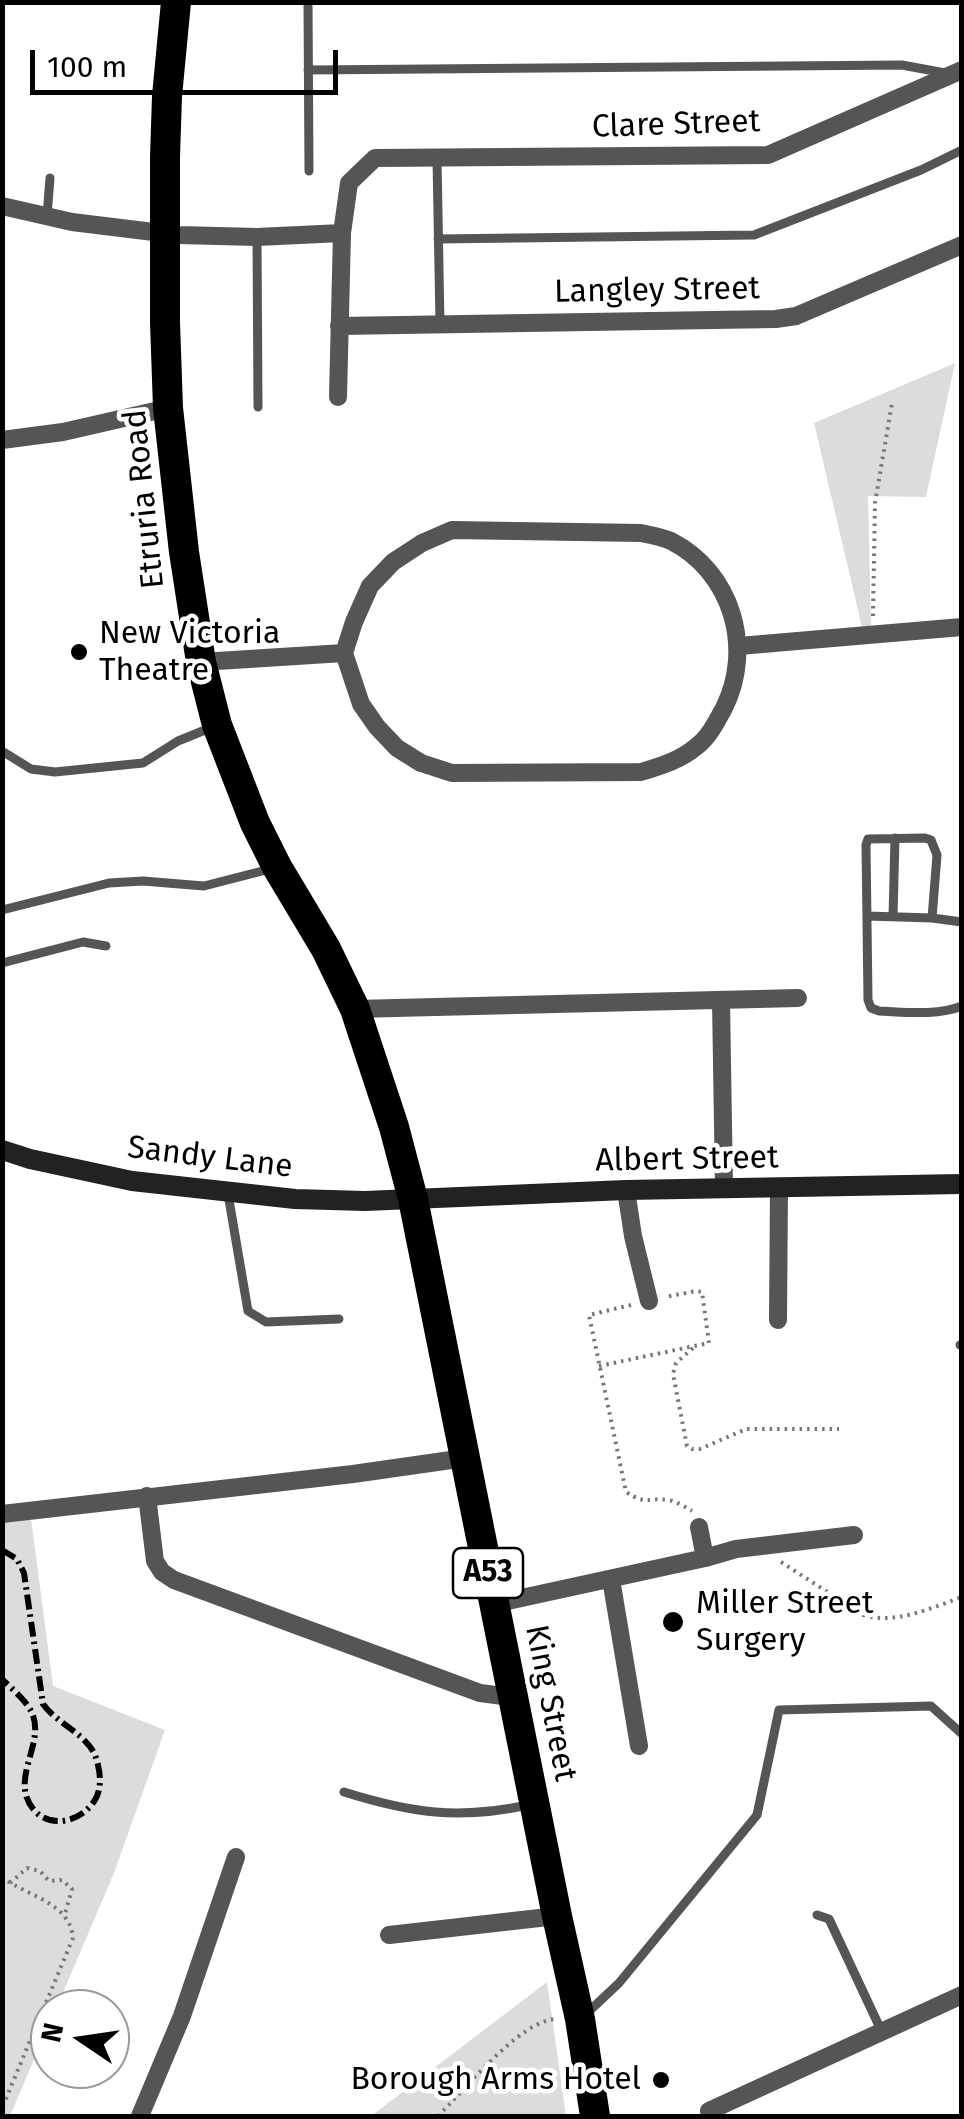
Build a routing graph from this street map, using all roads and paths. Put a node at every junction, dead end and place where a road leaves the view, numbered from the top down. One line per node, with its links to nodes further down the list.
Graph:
1 (176, 2): 12 (highway, Etruria Road / A53)
2 (308, 2): 3 (lane)
3 (308, 70): 4 (lane); 7 (lane)
4 (957, 72): 6 (street, Clare Street)
5 (962, 150): 14 (lane)
6 (437, 159): 11 (street, Clare Street); 14 (lane)
7 (309, 171)
8 (50, 178): 10 (lane)
9 (2, 206): 10 (street)
10 (47, 216): 12 (street)
11 (342, 233): 13 (street); 17 (street)
12 (164, 234): 13 (street); 21 (highway, Etruria Road / A53)
13 (257, 236): 20 (lane)
14 (438, 238): 16 (lane)
15 (962, 245): 16 (street, Langley Street)
16 (440, 324): 17 (street, Langley Street)
17 (339, 326): 18 (street)
18 (338, 397)
19 (892, 402): 24 (path)
20 (258, 407)
21 (168, 408): 22 (street); 27 (highway, Etruria Road / A53)
22 (2, 440)
23 (962, 627): 24 (street)
24 (872, 634): 25 (street)
25 (739, 646): 26 (street); 26 (street)
26 (344, 653): 27 (street)
27 (201, 662): 28 (highway, Etruria Road / A53)
28 (217, 725): 29 (lane); 31 (highway, Etruria Road / A53)
29 (2, 751)
30 (894, 838): 33 (lane); 34 (lane); 35 (lane)
31 (277, 867): 32 (lane); 42 (highway, Etruria Road / A53)
32 (2, 910)
33 (867, 916): 34 (lane); 41 (lane)
34 (893, 917): 35 (lane)
35 (932, 918): 36 (lane)
36 (962, 922)
37 (106, 946): 38 (lane)
38 (2, 963)
39 (798, 998): 40 (street)
40 (721, 1000): 42 (street); 46 (street)
41 (962, 1006)
42 (355, 1009): 43 (highway, Etruria Road / A53)
43 (394, 1128): 50 (highway, King Street / A53)
44 (2, 1150): 49 (street, Sandy Lane)
45 (962, 1184): 47 (street, Albert Street)
46 (724, 1188): 47 (street, Albert Street); 48 (street, Albert Street)
47 (778, 1188): 53 (street)
48 (626, 1190): 50 (street, Albert Street); 51 (street)
49 (227, 1192): 50 (street, Sandy Lane); 52 (lane)
50 (413, 1199): 57 (highway, King Street / A53)
51 (649, 1301): 54 (path); 55 (path)
52 (339, 1319)
53 (778, 1320)
54 (697, 1346): 55 (path); 56 (path)
55 (599, 1366): 60 (path)
56 (839, 1429)
57 (465, 1458): 58 (street); 66 (highway, King Street / A53)
58 (147, 1496): 59 (street); 67 (street)
59 (2, 1514)
60 (699, 1527): 63 (street)
61 (854, 1536): 62 (street)
62 (756, 1546): 63 (street); 65 (path)
63 (705, 1558): 64 (street)
64 (611, 1579): 66 (street); 69 (street)
65 (962, 1597)
66 (494, 1604): 67 (highway, King Street / A53)
67 (512, 1694): 71 (highway, King Street / A53)
68 (962, 1734): 80 (lane)
69 (639, 1746)
70 (344, 1792): 71 (lane)
71 (534, 1803): 76 (highway, King Street / A53)
72 (236, 1857): 85 (street)
73 (2, 1877): 74 (path)
74 (10, 1883): 77 (path); 77 (path)
75 (817, 1915): 81 (lane)
76 (557, 1916): 78 (street); 80 (highway, King Street / A53)
77 (64, 1917): 82 (path)
78 (390, 1934)
79 (962, 1994): 81 (street)
80 (580, 2019): 86 (path); 87 (highway, King Street / A53)
81 (880, 2030): 83 (street)
82 (2, 2108)
83 (733, 2109): 84 (street)
84 (710, 2112)
85 (140, 2116)
86 (438, 2116)
87 (595, 2116)

